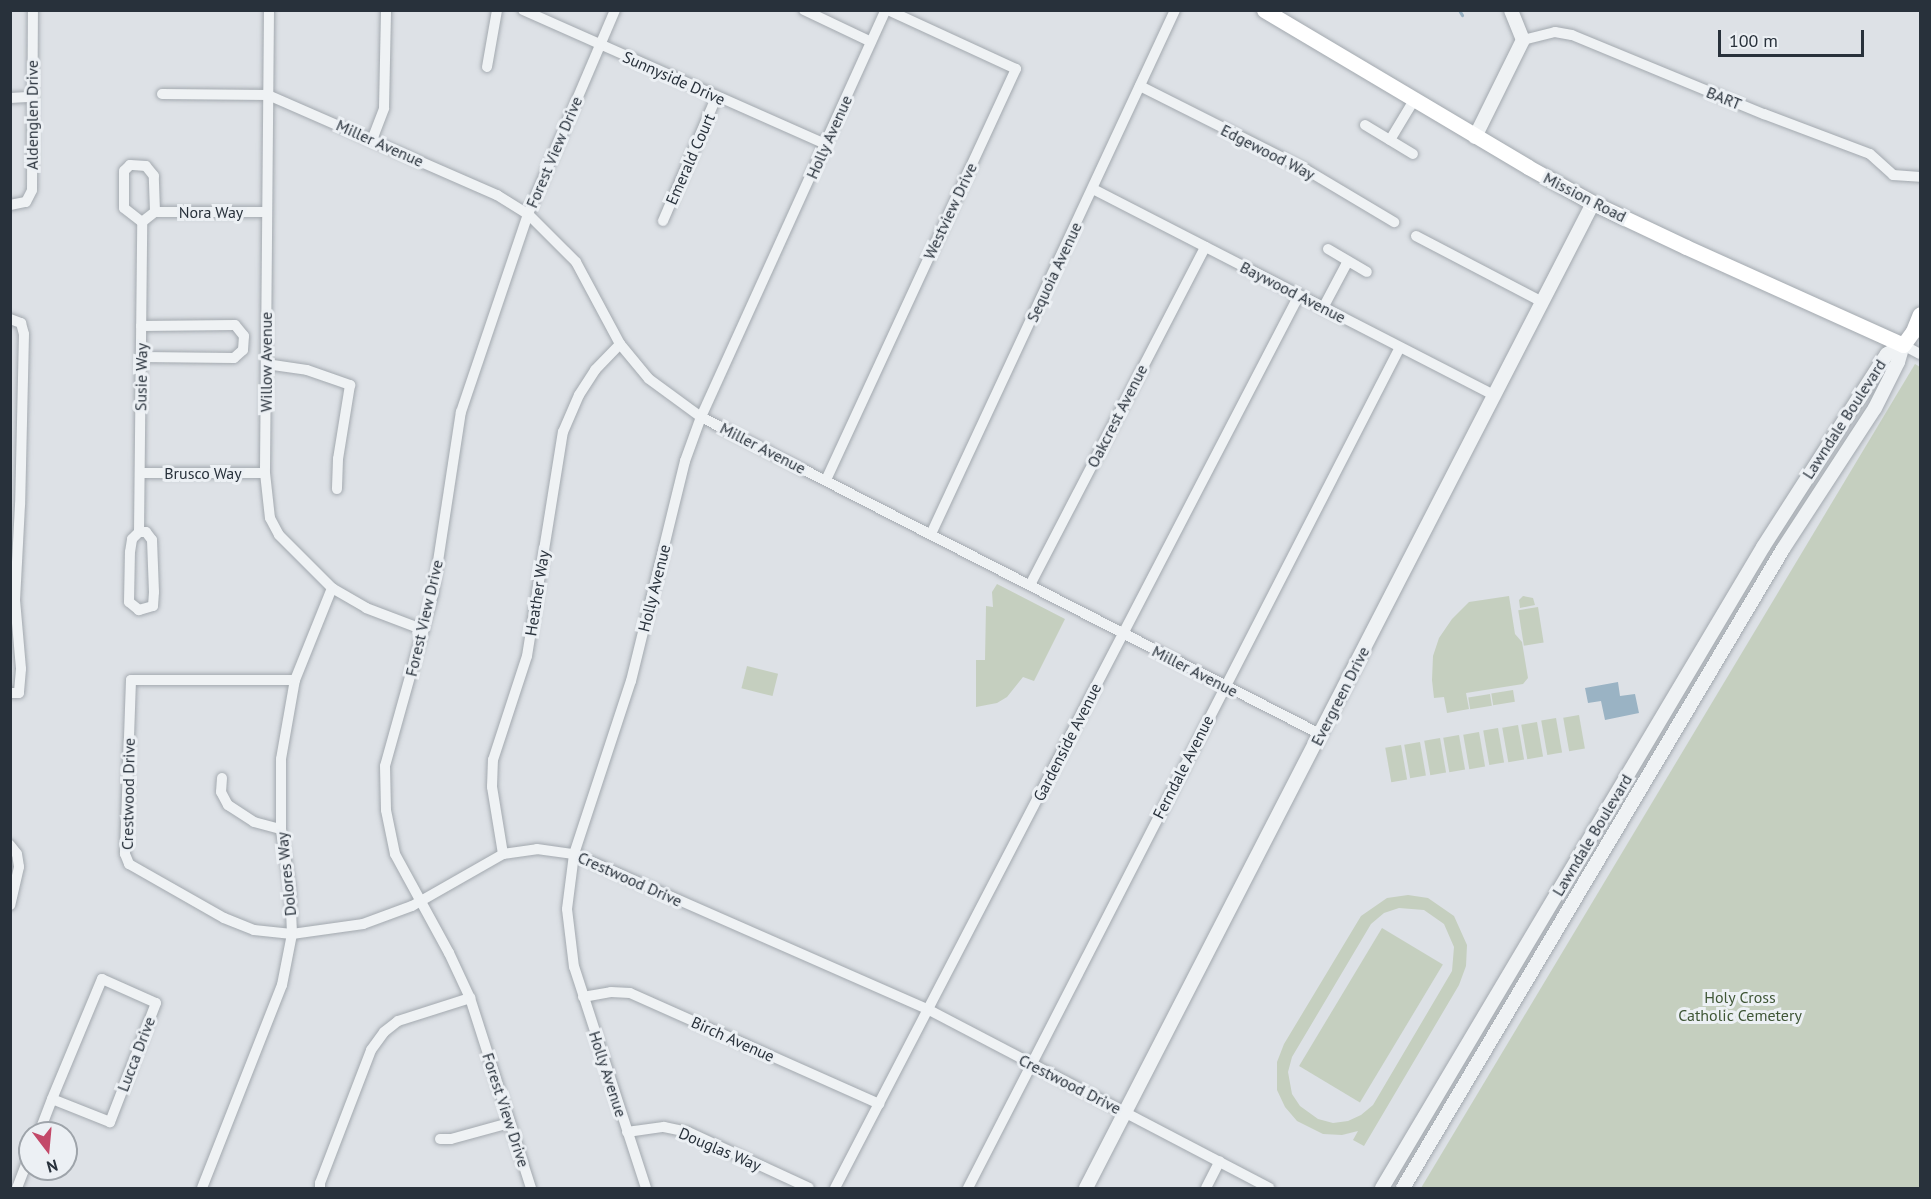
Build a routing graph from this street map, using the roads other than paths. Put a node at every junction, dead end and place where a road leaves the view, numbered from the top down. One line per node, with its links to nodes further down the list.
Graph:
1 (33, 10): 19 (street, Aldenglen Drive)
2 (269, 10): 18 (street, Willow Avenue)
3 (386, 10): 25 (street)
4 (497, 10): 15 (street)
5 (523, 10): 14 (street, Sunnyside Drive)
6 (615, 10): 14 (street, Forest View Drive)
7 (804, 10): 13 (street)
8 (887, 10): 13 (street, Holly Avenue); 60 (street, Westview Drive)
9 (1175, 10): 16 (street, Sequoia Avenue)
10 (1264, 10): 22 (main road, Mission Road)
11 (1511, 10): 12 (street)
12 (1523, 40): 24 (street); 29 (street, BART)
13 (871, 42): 27 (street, Holly Avenue)
14 (599, 44): 21 (street, Sunnyside Drive); 35 (street, Forest View Drive)
15 (487, 67)
16 (1140, 86): 30 (street, Sequoia Avenue); 38 (street, Edgewood Way)
17 (162, 94): 18 (street)
18 (268, 95): 25 (street, Miller Avenue); 34 (street, Willow Avenue)
19 (32, 97): 20 (street); 32 (street, Aldenglen Drive)
20 (10, 98)
21 (716, 98): 27 (street, Sunnyside Drive); 36 (street, Emerald Court)
22 (1414, 100): 24 (main road, Mission Road); 26 (street)
23 (1365, 125): 26 (street)
24 (1474, 137): 31 (main road, Mission Road)
25 (372, 140): 35 (street, Miller Avenue)
26 (1390, 140): 28 (street)
27 (825, 144): 57 (street, Holly Avenue)
28 (1413, 154)
29 (1920, 177)
30 (1093, 189): 40 (street, Baywood Avenue); 63 (street, Sequoia Avenue)
31 (1593, 203): 45 (street, Evergreen Drive); 51 (main road, Mission Road)
32 (10, 205)
33 (155, 212): 34 (street, Nora Way); 37 (street); 37 (street)
34 (267, 212): 55 (street, Willow Avenue)
35 (528, 214): 50 (street, Miller Avenue); 66 (street, Forest View Drive)
36 (663, 221)
37 (142, 222): 49 (street, Susie Way)
38 (1394, 222)
39 (1416, 236): 45 (street)
40 (1205, 247): 44 (street, Baywood Avenue); 64 (street, Oakcrest Avenue)
41 (1328, 249): 42 (street)
42 (1348, 261): 43 (street); 46 (street)
43 (1367, 272)
44 (1299, 295): 46 (street, Baywood Avenue); 67 (street, Gardenside Avenue)
45 (1542, 302): 56 (street, Evergreen Drive)
46 (1323, 308): 52 (street, Baywood Avenue)
47 (1920, 314): 51 (main road)
48 (10, 319): 70 (street)
49 (141, 326): 54 (street, Susie Way); 54 (street)
50 (620, 344): 57 (street, Miller Avenue); 75 (street, Heather Way)
51 (1903, 345): 53 (street, Mission Road); 102 (street, Lawndale Boulevard); 103 (street, Lawndale Boulevard)
52 (1400, 347): 56 (street, Baywood Avenue); 69 (street, Ferndale Avenue)
53 (1920, 354)
54 (141, 357): 58 (street, Susie Way)
55 (266, 364): 59 (street, Willow Avenue); 61 (street)
56 (1493, 395): 71 (street, Evergreen Drive)
57 (701, 417): 60 (street, Miller Avenue); 76 (street, Holly Avenue)
58 (140, 473): 59 (street, Brusco Way); 62 (street, Susie Way)
59 (266, 473): 65 (street, Willow Avenue)
60 (826, 480): 63 (street, Miller Avenue)
61 (337, 489)
62 (139, 532): 62 (street, Susie Way)
63 (931, 534): 64 (street, Miller Avenue)
64 (1030, 585): 67 (street, Miller Avenue)
65 (332, 588): 66 (street, Willow Avenue); 68 (street, Dolores Way)
66 (424, 630): 77 (street, Forest View Drive)
67 (1122, 634): 69 (street, Miller Avenue); 82 (street, Gardenside Avenue)
68 (295, 680): 73 (street, Dolores Way); 79 (street, Crestwood Drive)
69 (1225, 686): 71 (street, Miller Avenue); 83 (street, Ferndale Avenue)
70 (10, 693)
71 (1320, 734): 86 (street, Evergreen Drive)
72 (222, 778): 73 (street)
73 (281, 829): 79 (street, Dolores Way)
74 (10, 845): 78 (street)
75 (503, 854): 76 (street, Crestwood Drive); 77 (street, Crestwood Drive)
76 (574, 854): 81 (street, Holly Avenue); 82 (street, Crestwood Drive)
77 (422, 902): 79 (street, Crestwood Drive); 80 (street, Forest View Drive)
78 (10, 905)
79 (292, 934): 92 (street, Dolores Way)
80 (470, 998): 88 (street, Forest View Drive); 93 (street)
81 (583, 998): 85 (street, Birch Avenue); 89 (street, Holly Avenue)
82 (928, 1010): 83 (street, Crestwood Drive); 85 (street, Gardenside Avenue)
83 (1032, 1064): 86 (street, Crestwood Drive); 98 (street, Ferndale Avenue)
84 (52, 1099): 84 (street, Lucca Drive); 87 (street, Lucca Drive)
85 (879, 1104): 97 (street, Gardenside Avenue)
86 (1126, 1112): 91 (street, Crestwood Drive); 99 (street, Evergreen Drive)
87 (44, 1121)
88 (509, 1123): 90 (street); 94 (street, Forest View Drive)
89 (627, 1132): 95 (street, Holly Avenue); 96 (street, Douglas Way)
90 (440, 1139)
91 (1220, 1161): 100 (street); 101 (street, Crestwood Drive)
92 (202, 1188)
93 (320, 1188)
94 (531, 1188)
95 (645, 1188)
96 (809, 1188)
97 (835, 1188)
98 (968, 1188)
99 (1086, 1188)
100 (1206, 1188)
101 (1269, 1188)
102 (1382, 1188)
103 (1403, 1188)

